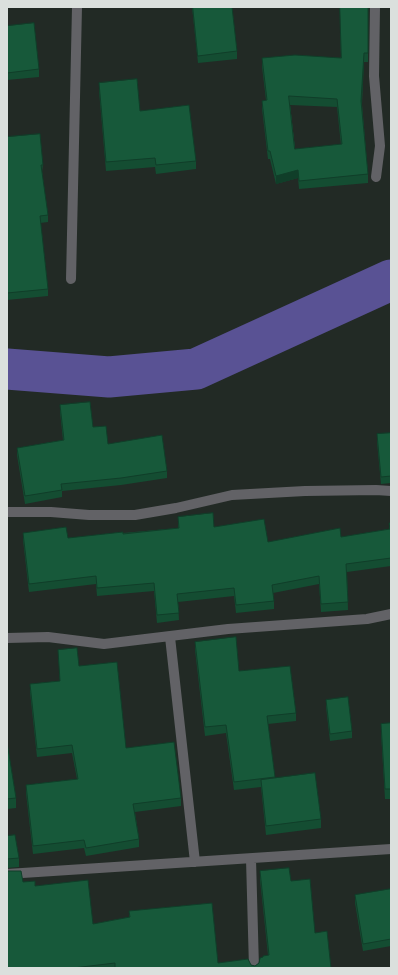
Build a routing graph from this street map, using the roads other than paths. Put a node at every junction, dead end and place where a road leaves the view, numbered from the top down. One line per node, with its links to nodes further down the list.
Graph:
1 (77, 7): 4 (street)
2 (375, 7): 3 (street)
3 (376, 177)
4 (71, 279)
5 (391, 491): 6 (street)
6 (7, 512)
7 (391, 614): 8 (street)
8 (170, 637): 9 (street); 12 (street)
9 (7, 638)
10 (391, 849): 11 (street)
11 (251, 859): 12 (street); 14 (street)
12 (195, 862): 13 (street)
13 (7, 874)
14 (254, 968)

